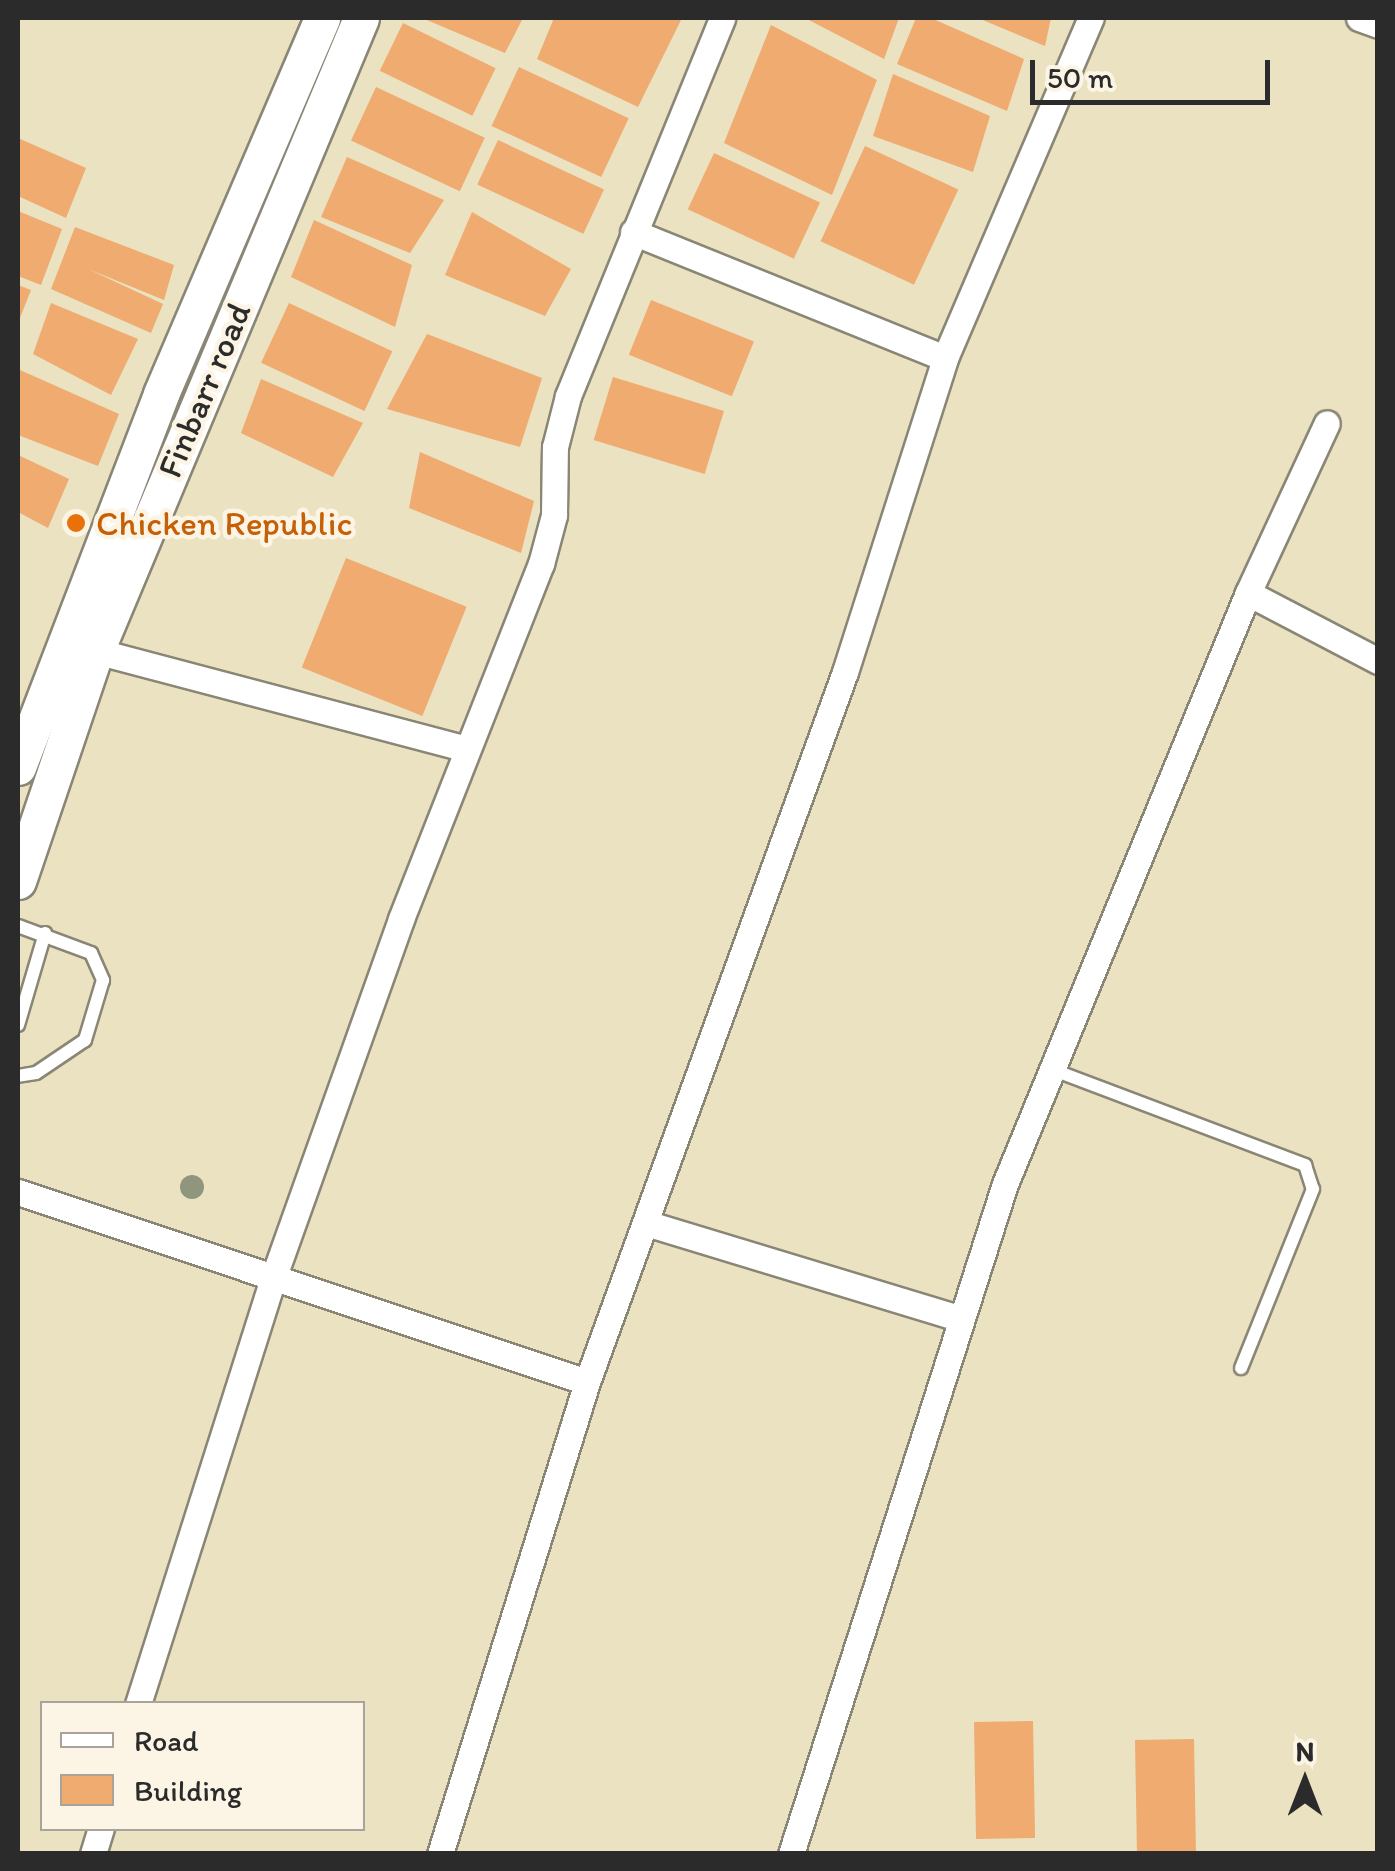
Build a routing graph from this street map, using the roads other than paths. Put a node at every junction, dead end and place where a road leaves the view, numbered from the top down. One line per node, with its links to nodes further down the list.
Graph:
1 (322, 18): 9 (main road, Finbarr road)
2 (361, 18): 10 (main road, Finbarr road)
3 (722, 18): 7 (street)
4 (1091, 18): 8 (street)
5 (1358, 18): 6 (street)
6 (1378, 24)
7 (632, 232): 8 (street); 15 (street)
8 (945, 358): 24 (street)
9 (161, 394): 10 (main road); 16 (main road, Finbarr road)
10 (193, 412): 13 (main road, Finbarr road)
11 (1327, 423): 12 (street)
12 (1248, 593): 14 (street); 21 (street)
13 (96, 651): 15 (street); 17 (main road, Finbarr road)
14 (1378, 661)
15 (466, 748): 25 (street)
16 (18, 767)
17 (18, 880)
18 (18, 926): 19 (lane)
19 (46, 934): 20 (lane); 22 (lane)
20 (18, 1025)
21 (1050, 1068): 26 (street); 27 (lane)
22 (18, 1076)
23 (18, 1192): 25 (street)
24 (650, 1224): 26 (street); 28 (street)
25 (274, 1276): 28 (street); 29 (street)
26 (958, 1318): 31 (street)
27 (1241, 1368)
28 (587, 1382): 30 (street)
29 (139, 1701)
30 (440, 1854)
31 (791, 1854)

